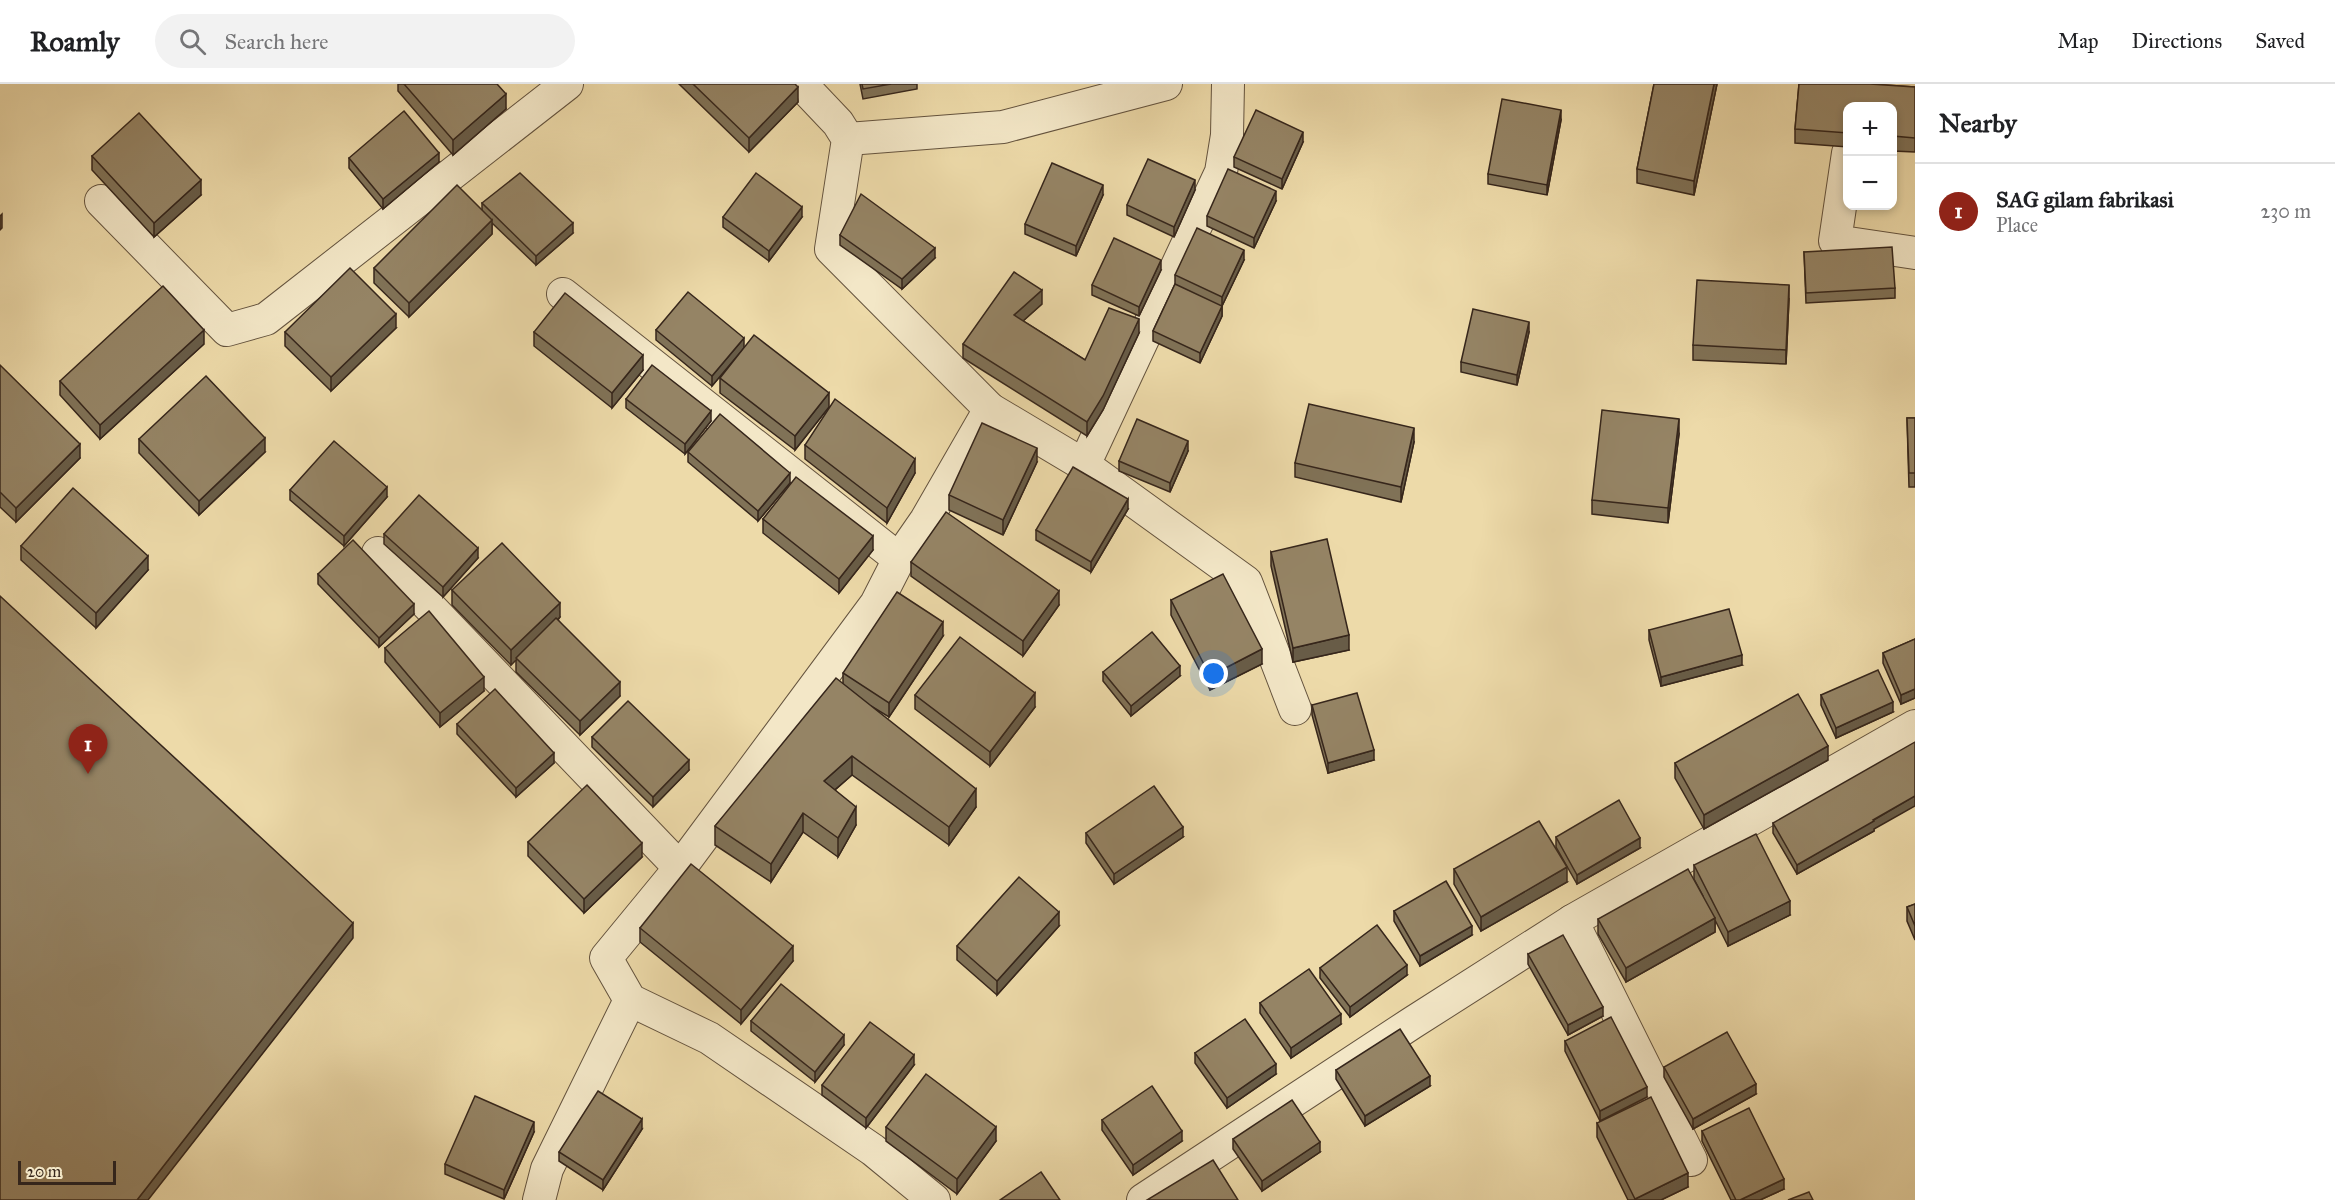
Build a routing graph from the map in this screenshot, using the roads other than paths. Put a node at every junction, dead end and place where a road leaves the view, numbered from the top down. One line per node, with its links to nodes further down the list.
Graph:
1 (567, 84): 7 (street)
2 (801, 84): 5 (street)
3 (1166, 84): 5 (street)
4 (1228, 84): 11 (street)
5 (848, 139): 10 (street)
6 (1848, 156): 8 (street)
7 (101, 201)
8 (1915, 254)
9 (563, 294): 13 (street)
10 (990, 409): 11 (street); 13 (street)
11 (1084, 465): 14 (street)
12 (378, 553): 16 (street)
13 (898, 559): 16 (street)
14 (1295, 709)
15 (1915, 726): 17 (street)
16 (680, 868): 18 (street)
17 (1572, 921): 19 (street); 22 (street)
18 (630, 1000): 20 (street); 21 (street)
19 (1691, 1160)
20 (539, 1200)
21 (934, 1200)
22 (1143, 1200)

